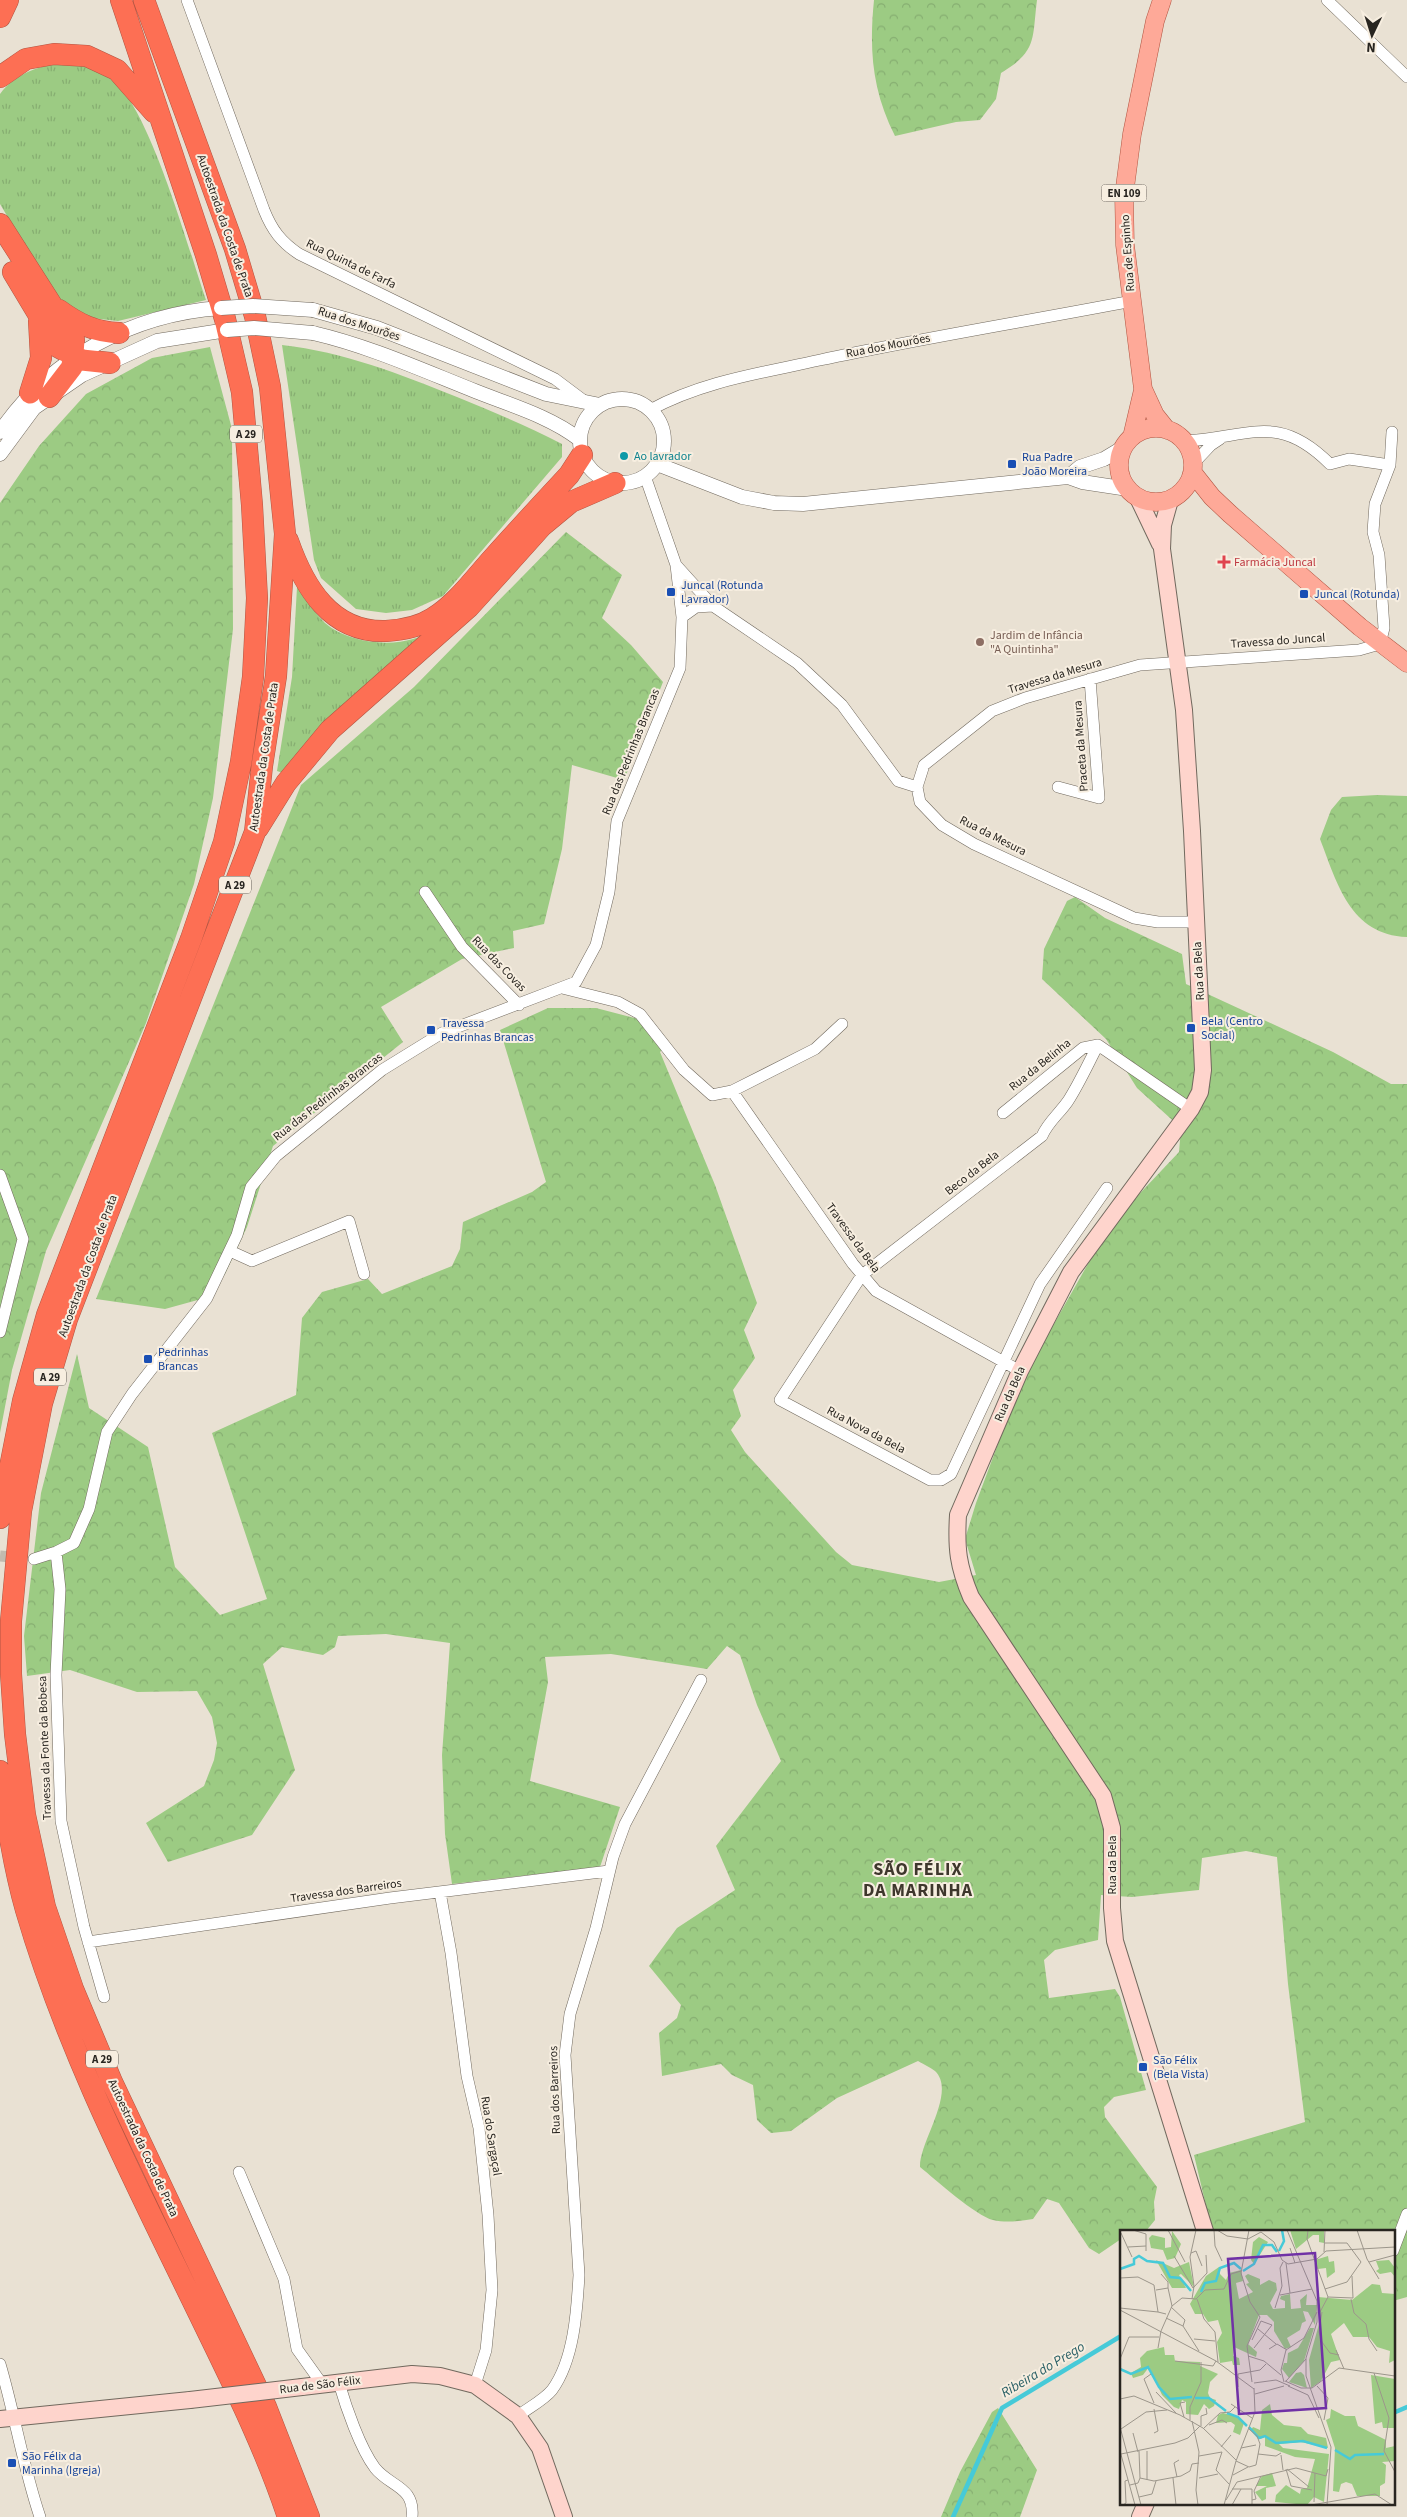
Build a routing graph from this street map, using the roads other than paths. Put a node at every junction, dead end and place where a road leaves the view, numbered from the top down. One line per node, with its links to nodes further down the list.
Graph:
1 (8, 0): 7 (highway)
2 (121, 0): 10 (highway, Autoestrada da Costa de Prata / A 29)
3 (144, 0): 39 (highway, Autoestrada da Costa de Prata / A 29)
4 (187, 0): 20 (street, Rua Quinta de Farfa)
5 (1162, 0): 13 (main road, Rua de Espinho / EN 109)
6 (1327, 0): 9 (street)
7 (0, 17)
8 (0, 77): 10 (highway)
9 (1407, 77)
10 (160, 118): 70 (highway, Autoestrada da Costa de Prata / A 29)
11 (0, 224): 14 (highway)
12 (0, 250): 14 (highway)
13 (1132, 300): 18 (main road, Rua de Espinho / EN 109); 21 (street, Rua dos Mourões)
14 (46, 310): 15 (highway); 16 (highway); 19 (highway)
15 (118, 333): 16 (street, Rua dos Mourões); 20 (street, Rua dos Mourões, bridge)
16 (74, 357): 17 (highway); 19 (highway)
17 (110, 363): 19 (street, Rua dos Mourões); 28 (street, Rua dos Mourões, bridge)
18 (1143, 389): 22 (main road, Rua de Espinho / EN 109); 27 (main road, Rua de Espinho / EN 109)
19 (40, 395): 23 (street, Rua dos Mourões); 29 (street, Rua dos Mourões)
20 (593, 404): 21 (street); 28 (street)
21 (650, 410): 30 (street)
22 (1167, 430): 26 (main road, EN 109); 27 (main road)
23 (0, 432)
24 (1392, 432): 31 (street)
25 (1224, 437): 26 (street); 31 (street); 32 (street)
26 (1185, 441): 32 (main road)
27 (1128, 442): 34 (street); 36 (main road, EN 109)
28 (580, 447): 35 (street); 39 (highway)
29 (0, 454)
30 (657, 464): 33 (street); 34 (street)
31 (1390, 465): 44 (street)
32 (1194, 468): 37 (main road); 38 (main road)
33 (645, 476): 35 (street); 41 (street, Rua das Pedrinhas Brancas)
34 (1068, 477): 36 (street)
35 (615, 483): 50 (highway)
36 (1133, 493): 37 (main road); 40 (main road, Rua da Bela)
37 (1175, 497): 38 (main road); 40 (main road, Rua da Bela)
38 (1212, 497): 44 (main road)
39 (285, 534): 50 (highway, Autoestrada da Costa de Prata / A 29)
40 (1162, 548): 45 (main road, Rua da Bela)
41 (676, 565): 42 (street); 43 (street, Rua das Pedrinhas Brancas)
42 (714, 606): 43 (street); 48 (street)
43 (682, 617): 53 (street, Rua das Pedrinhas Brancas)
44 (1380, 644): 45 (street, Travessa do Juncal); 46 (main road)
45 (1176, 661): 47 (street, Travessa da Mesura); 52 (main road, Rua da Bela)
46 (1407, 663)
47 (1090, 679): 48 (street, Travessa da Mesura); 49 (street, Praceta da Mesura)
48 (917, 787): 52 (street, Rua da Mesura)
49 (1058, 787)
50 (255, 832): 92 (highway, Autoestrada da Costa de Prata / A 29)
51 (425, 892): 54 (street, Rua das Covas)
52 (1196, 922): 58 (main road, Rua da Bela)
53 (562, 988): 54 (street, Rua das Pedrinhas Brancas); 57 (street)
54 (519, 1005): 62 (street, Rua das Pedrinhas Brancas)
55 (842, 1024): 57 (street)
56 (1098, 1045): 58 (street); 59 (street, Rua da Belinha); 64 (street, Beco da Bela)
57 (732, 1091): 64 (street, Travessa da Bela)
58 (1192, 1109): 67 (main road, Rua da Bela)
59 (1003, 1112)
60 (0, 1174): 65 (street)
61 (1107, 1188): 66 (street, Rua da Bela)
62 (230, 1251): 63 (street); 71 (street, Rua das Pedrinhas Brancas)
63 (364, 1274)
64 (862, 1275): 66 (street, Travessa da Bela); 68 (street, Beco da Bela)
65 (0, 1332)
66 (1002, 1362): 67 (street, Travessa da Bela); 69 (street, Rua da Bela)
67 (1020, 1371): 81 (main road, Rua da Bela)
68 (780, 1400): 69 (street, Rua Nova da Bela)
69 (941, 1480)
70 (0, 1518)
71 (56, 1552): 72 (street, Rua das Pedrinhas Brancas); 77 (street, Travessa da Fonte da Bobesa)
72 (34, 1558)
73 (701, 1680): 75 (street, Rua dos Barreiros)
74 (0, 1771): 91 (highway, Autoestrada da Costa de Prata / A 29)
75 (609, 1871): 76 (street, Travessa dos Barreiros); 87 (street, Rua dos Barreiros)
76 (440, 1892): 77 (street, Travessa dos Barreiros); 86 (street, Rua do Sargaçal)
77 (88, 1942): 78 (street, Travessa da Fonte da Bobesa)
78 (104, 1997)
79 (239, 2172): 85 (street)
80 (1407, 2214): 82 (street)
81 (1205, 2230)
82 (1394, 2248)
83 (0, 2364): 88 (street)
84 (339, 2383): 85 (main road, Rua de São Félix); 86 (main road, Rua de São Félix); 93 (street)
85 (322, 2384): 88 (main road, Rua de São Félix, bridge)
86 (474, 2384): 87 (main road, Rua de São Félix)
87 (518, 2416): 94 (main road, Rua de São Félix)
88 (8, 2419): 90 (street)
89 (1146, 2504): 95 (main road)
90 (40, 2517)
91 (288, 2517)
92 (309, 2517)
93 (412, 2517)
94 (564, 2517)
95 (1140, 2517)

